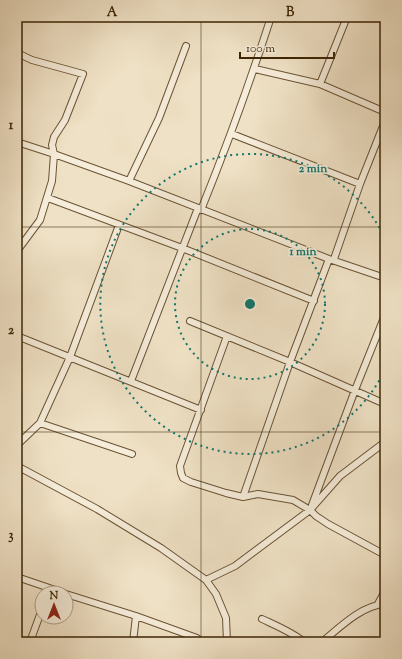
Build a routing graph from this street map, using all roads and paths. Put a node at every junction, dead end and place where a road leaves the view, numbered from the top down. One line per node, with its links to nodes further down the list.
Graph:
1 (271, 17): 5 (street)
2 (347, 17): 6 (street)
3 (186, 46): 12 (street)
4 (17, 54): 11 (street)
5 (255, 69): 6 (street); 9 (street)
6 (320, 84): 7 (street)
7 (385, 112)
8 (385, 121): 13 (street)
9 (232, 134): 13 (street); 15 (street)
10 (17, 142): 11 (street)
11 (54, 154): 12 (street); 14 (street)
12 (129, 181): 15 (street)
13 (360, 184): 19 (street)
14 (48, 198): 16 (street); 18 (street)
15 (200, 209): 17 (street); 19 (street)
16 (119, 225): 17 (street); 26 (street)
17 (182, 248): 21 (street); 28 (street)
18 (17, 251)
19 (331, 259): 20 (street); 21 (street)
20 (385, 278)
21 (314, 301): 27 (street)
22 (385, 315): 29 (street)
23 (190, 321): 25 (street)
24 (17, 336): 26 (street)
25 (227, 336): 27 (street); 31 (street)
26 (70, 357): 28 (street); 32 (street)
27 (290, 362): 29 (street); 37 (street)
28 (131, 382): 31 (street)
29 (355, 390): 30 (street); 38 (street)
30 (385, 404)
31 (201, 410): 37 (street)
32 (40, 423): 34 (street); 35 (street)
33 (385, 442): 38 (street)
34 (17, 445)
35 (132, 454)
36 (17, 466): 41 (street)
37 (243, 497): 38 (street)
38 (310, 510): 39 (street); 41 (street)
39 (385, 555)
40 (17, 577): 42 (street)
41 (206, 580): 53 (street)
42 (35, 585)
43 (385, 591): 45 (street)
44 (74, 596): 47 (street)
45 (378, 604): 46 (street); 55 (street)
46 (385, 604)
47 (136, 616): 50 (street); 52 (street)
48 (262, 619): 54 (street)
49 (36, 625): 51 (street)
50 (197, 638)
51 (30, 642)
52 (133, 642)
53 (227, 642)
54 (304, 642)
55 (322, 642)

